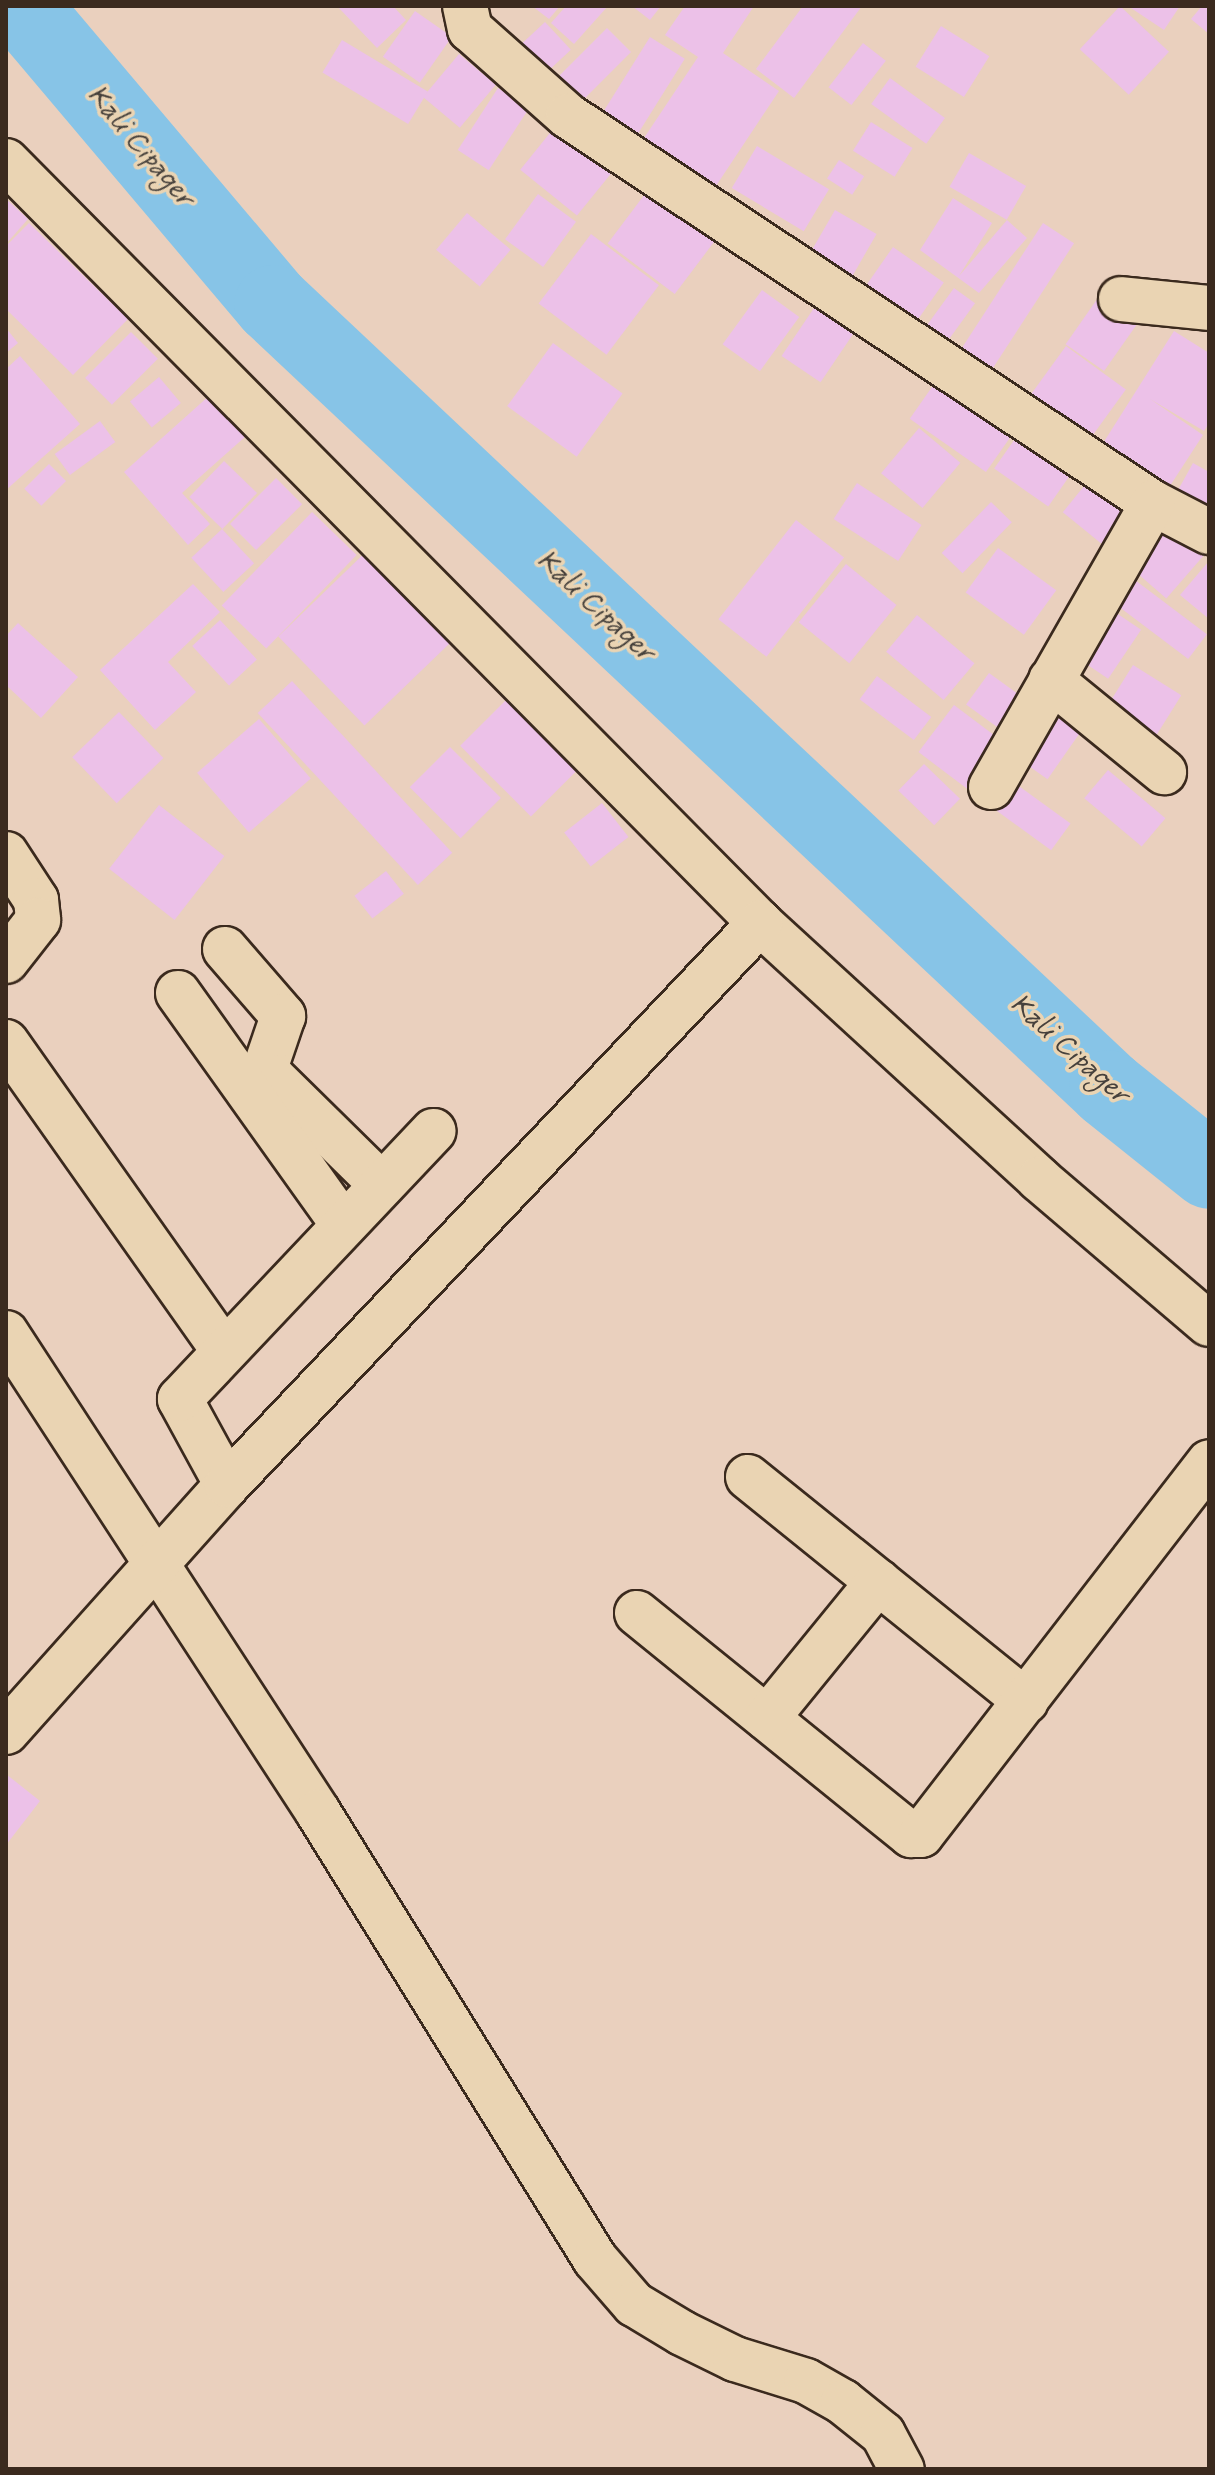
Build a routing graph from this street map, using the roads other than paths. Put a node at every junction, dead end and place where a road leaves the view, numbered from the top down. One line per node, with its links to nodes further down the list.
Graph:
1 (465, 6): 5 (street)
2 (6, 161): 11 (street)
3 (1121, 299): 4 (street)
4 (1209, 308)
5 (1153, 503): 6 (street); 7 (street)
6 (1209, 532)
7 (1051, 680): 8 (street); 9 (street)
8 (1164, 772)
9 (991, 787)
10 (6, 854): 13 (street)
11 (760, 923): 21 (street); 26 (street)
12 (225, 949): 15 (street)
13 (6, 961)
14 (178, 993): 17 (street)
15 (283, 1016): 17 (street); 19 (street)
16 (6, 1042): 23 (street)
17 (230, 1066): 20 (street)
18 (433, 1131): 19 (street)
19 (382, 1185): 20 (street)
20 (343, 1224): 23 (street)
21 (1209, 1324)
22 (6, 1333): 27 (street)
23 (223, 1350): 26 (street)
24 (1209, 1462): 30 (street)
25 (748, 1477): 28 (street)
26 (227, 1485): 27 (street)
27 (157, 1563): 32 (street); 33 (street)
28 (878, 1582): 30 (street); 31 (street)
29 (637, 1613): 31 (street)
30 (1026, 1701): 31 (street)
31 (767, 1718)
32 (6, 1732)
33 (902, 2469)

